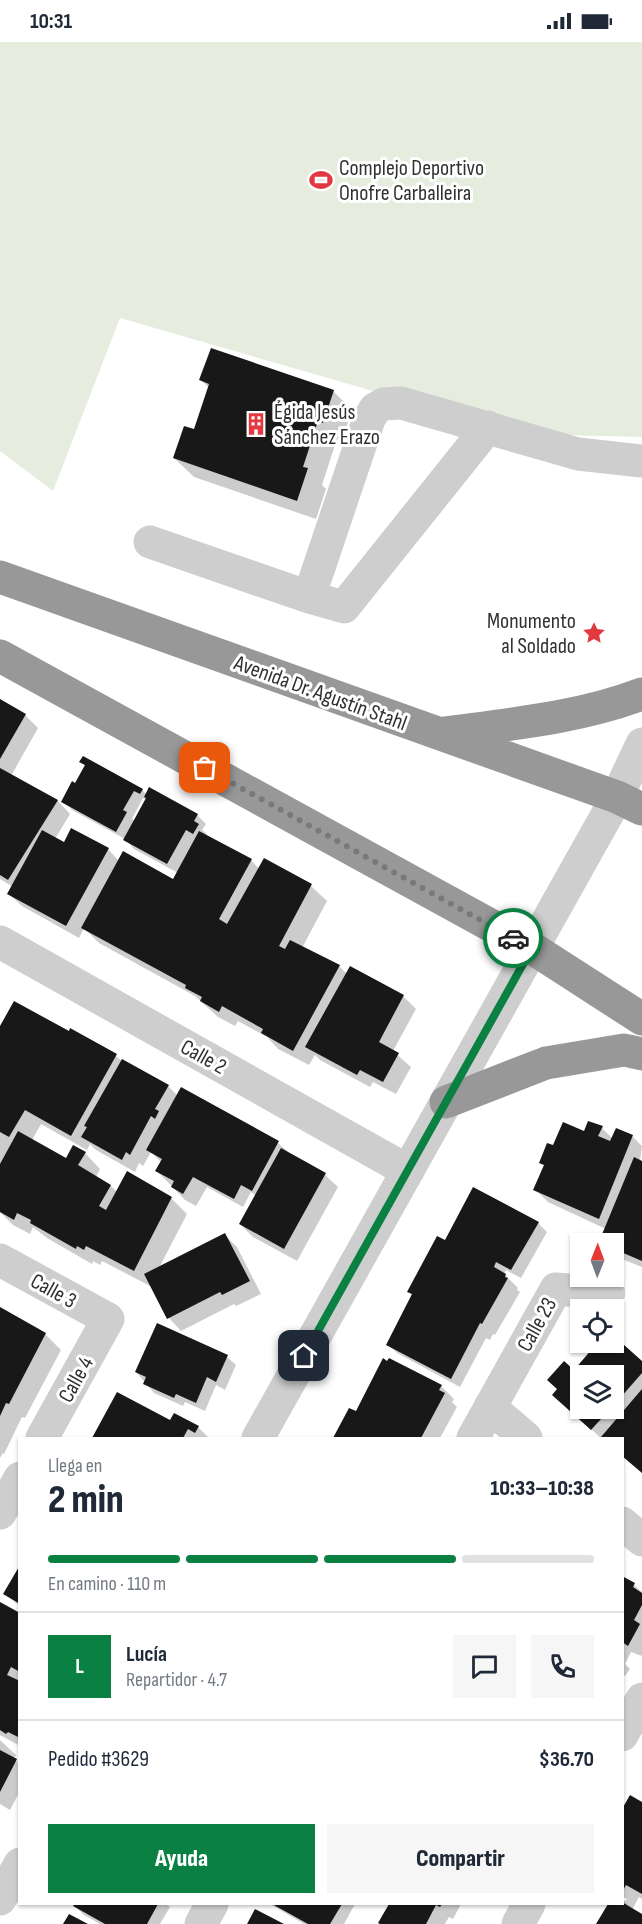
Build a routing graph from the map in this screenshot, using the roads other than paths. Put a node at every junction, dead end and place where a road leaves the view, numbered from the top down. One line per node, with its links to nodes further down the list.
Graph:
1 (488, 428): 2 (street); 5 (street); 5 (street)
2 (642, 461)
3 (150, 542): 5 (street)
4 (0, 577): 8 (highway, Avenida Dr. Agustín Stahl)
5 (309, 597)
6 (0, 656): 12 (highway)
7 (642, 694): 8 (highway)
8 (439, 734): 10 (highway, Avenida Dr. Agustín Stahl)
9 (642, 744): 10 (street)
10 (629, 803): 12 (street)
11 (2, 947): 16 (street, Calle 2)
12 (532, 948): 13 (highway); 15 (street)
13 (642, 1019)
14 (642, 1054): 15 (highway)
15 (446, 1102): 16 (street)
16 (408, 1171): 22 (street)
17 (0, 1260): 19 (street, Calle 3)
18 (609, 1293): 20 (street, Calle 23)
19 (108, 1319): 21 (street, Calle 4)
20 (490, 1407): 23 (street, Calle 23); 24 (street)
21 (43, 1437)
22 (259, 1437)
23 (474, 1437)
24 (525, 1437)
25 (18, 1482): 26 (street)
26 (0, 1514)
27 (624, 1525): 28 (street)
28 (642, 1540)
29 (642, 1699): 30 (street)
30 (624, 1731)
31 (18, 1868): 32 (street)
32 (0, 1899)
33 (211, 1905): 35 (street)
34 (528, 1905): 36 (street)
35 (201, 1924)
36 (518, 1924)

